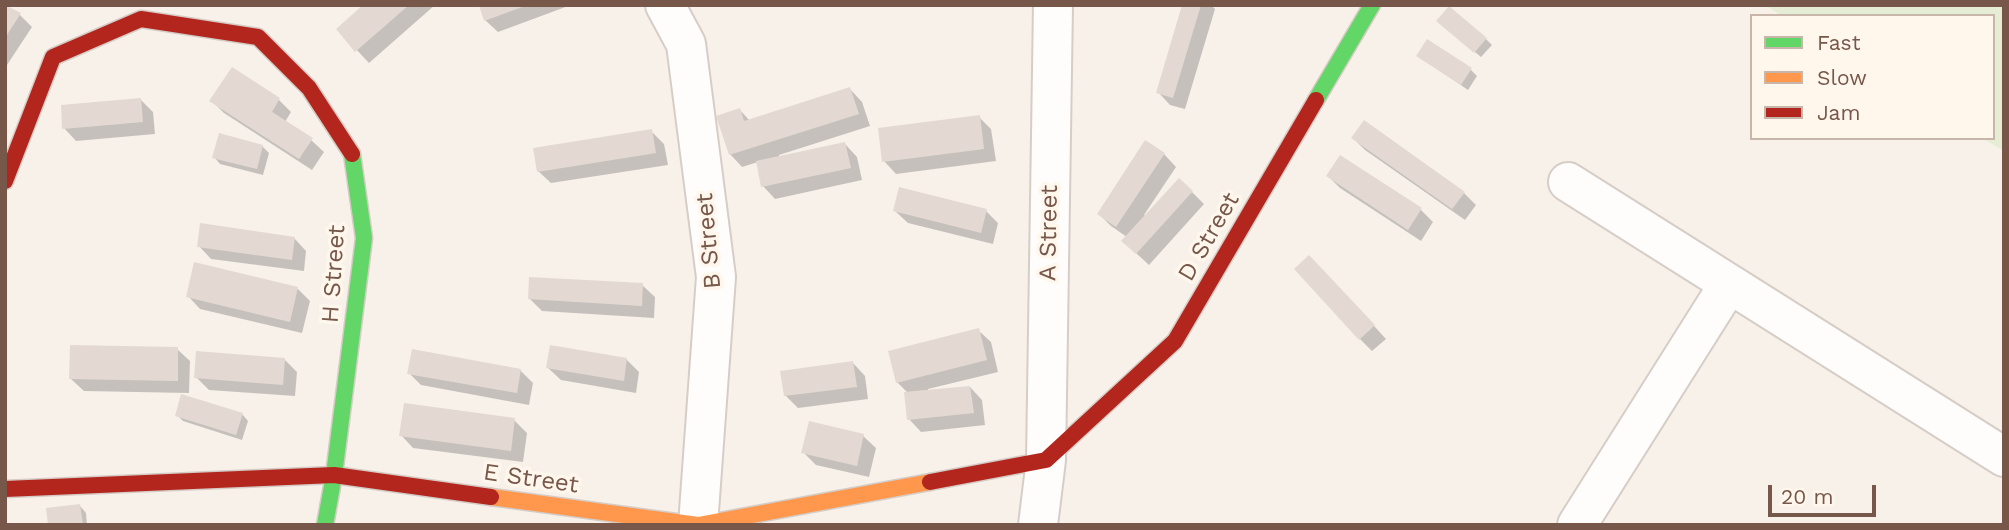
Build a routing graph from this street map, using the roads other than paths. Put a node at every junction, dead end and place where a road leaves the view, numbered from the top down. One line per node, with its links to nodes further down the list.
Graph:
1 (666, 5): 12 (street, B Street)
2 (1052, 5): 8 (street, A Street)
3 (1372, 5): 8 (street, D Street)
4 (5, 181): 9 (street, H Street)
5 (1568, 182): 6 (street)
6 (1729, 284): 7 (street); 14 (street)
7 (2004, 457)
8 (1046, 460): 12 (street, E Street); 13 (street, A Street)
9 (334, 475): 10 (street, E Street); 11 (street, H Street); 12 (street, E Street)
10 (5, 489)
11 (325, 525)
12 (698, 525)
13 (1038, 525)
14 (1577, 525)

